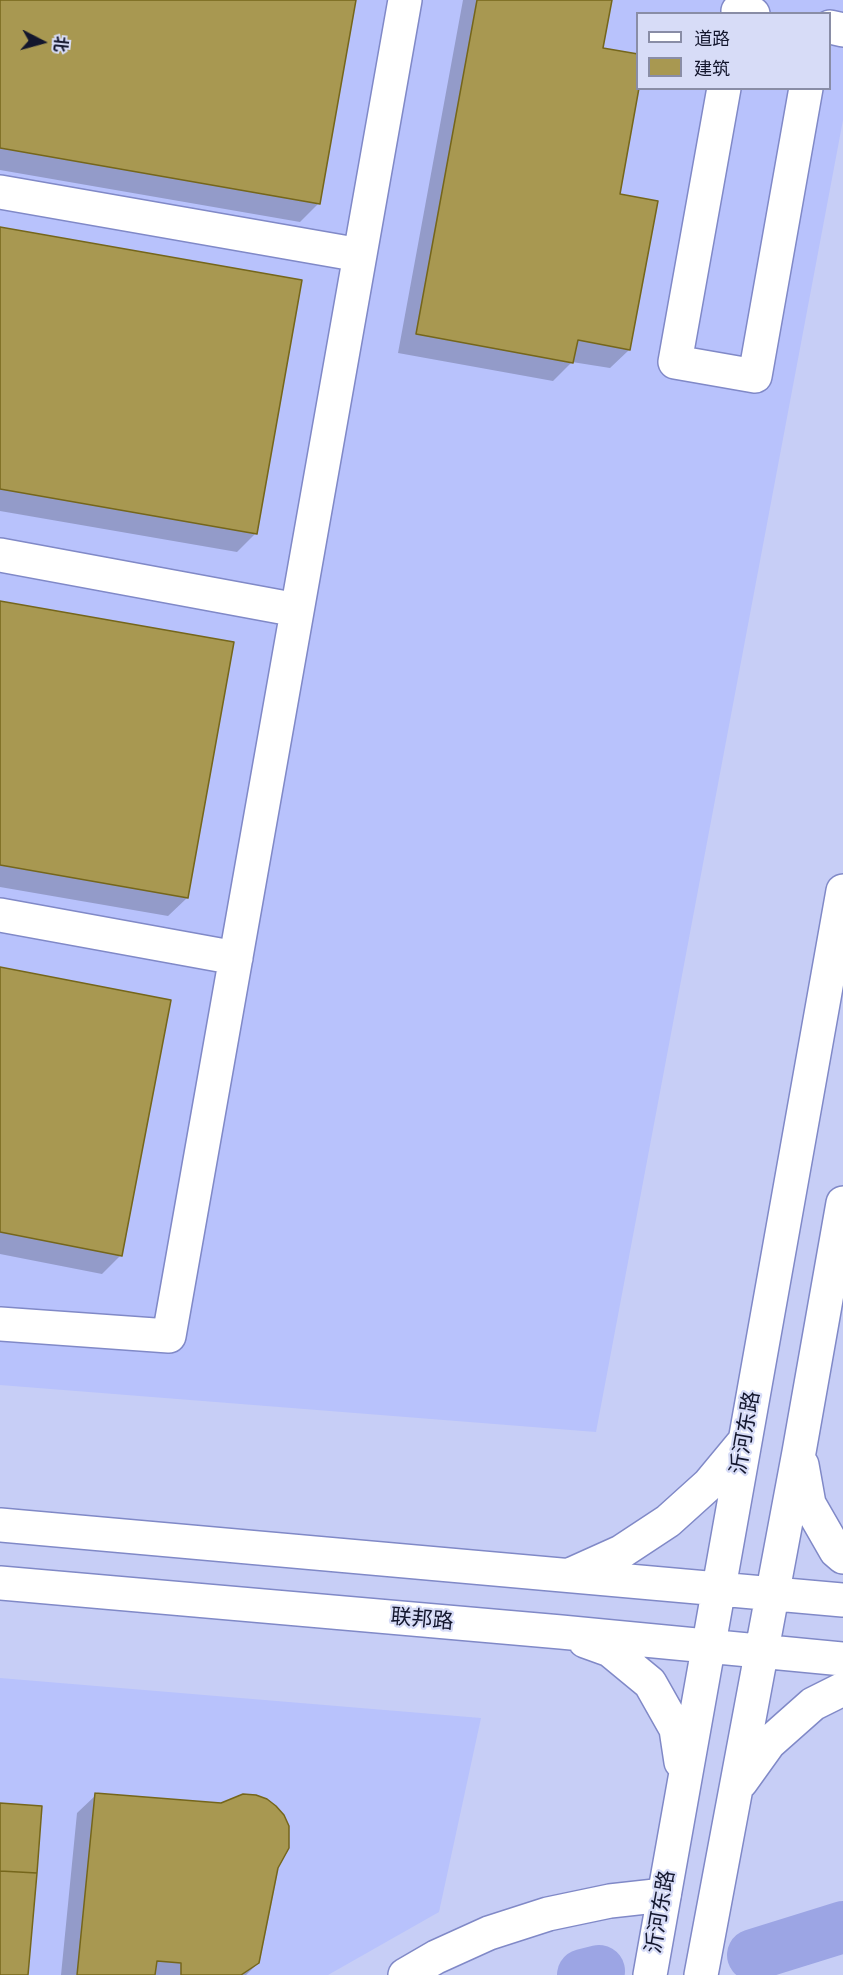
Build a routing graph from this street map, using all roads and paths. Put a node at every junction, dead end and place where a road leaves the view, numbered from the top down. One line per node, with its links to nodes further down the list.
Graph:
1 (405, 0): 5 (main road)
2 (724, 90): 3 (main road)
3 (806, 90)
4 (0, 192): 5 (main road)
5 (360, 255): 7 (main road)
6 (0, 555): 7 (main road)
7 (297, 610): 10 (main road)
8 (843, 891): 13 (main road, 沂河东路)
9 (0, 915): 10 (main road)
10 (236, 958): 12 (main road)
11 (843, 1203): 14 (main road)
12 (0, 1324)
13 (744, 1441): 17 (main road); 19 (main road, 沂河东路)
14 (799, 1452): 16 (main road); 20 (main road)
15 (0, 1525): 17 (main road)
16 (843, 1557)
17 (571, 1575): 19 (main road)
18 (0, 1583): 22 (main road, 联邦路)
19 (718, 1588): 20 (main road); 23 (main road, 沂河东路)
20 (772, 1593): 21 (main road); 24 (main road)
21 (843, 1600)
22 (561, 1632): 23 (main road, 联邦路); 27 (main road)
23 (708, 1646): 24 (main road, 联邦路); 27 (main road, 沂河东路)
24 (761, 1652): 25 (main road, 联邦路); 28 (main road)
25 (843, 1659)
26 (843, 1689): 28 (main road)
27 (684, 1780): 29 (main road, 沂河东路)
28 (735, 1791): 32 (main road)
29 (664, 1895): 30 (main road); 31 (main road, 沂河东路)
30 (405, 1975)
31 (650, 1975)
32 (701, 1975)

